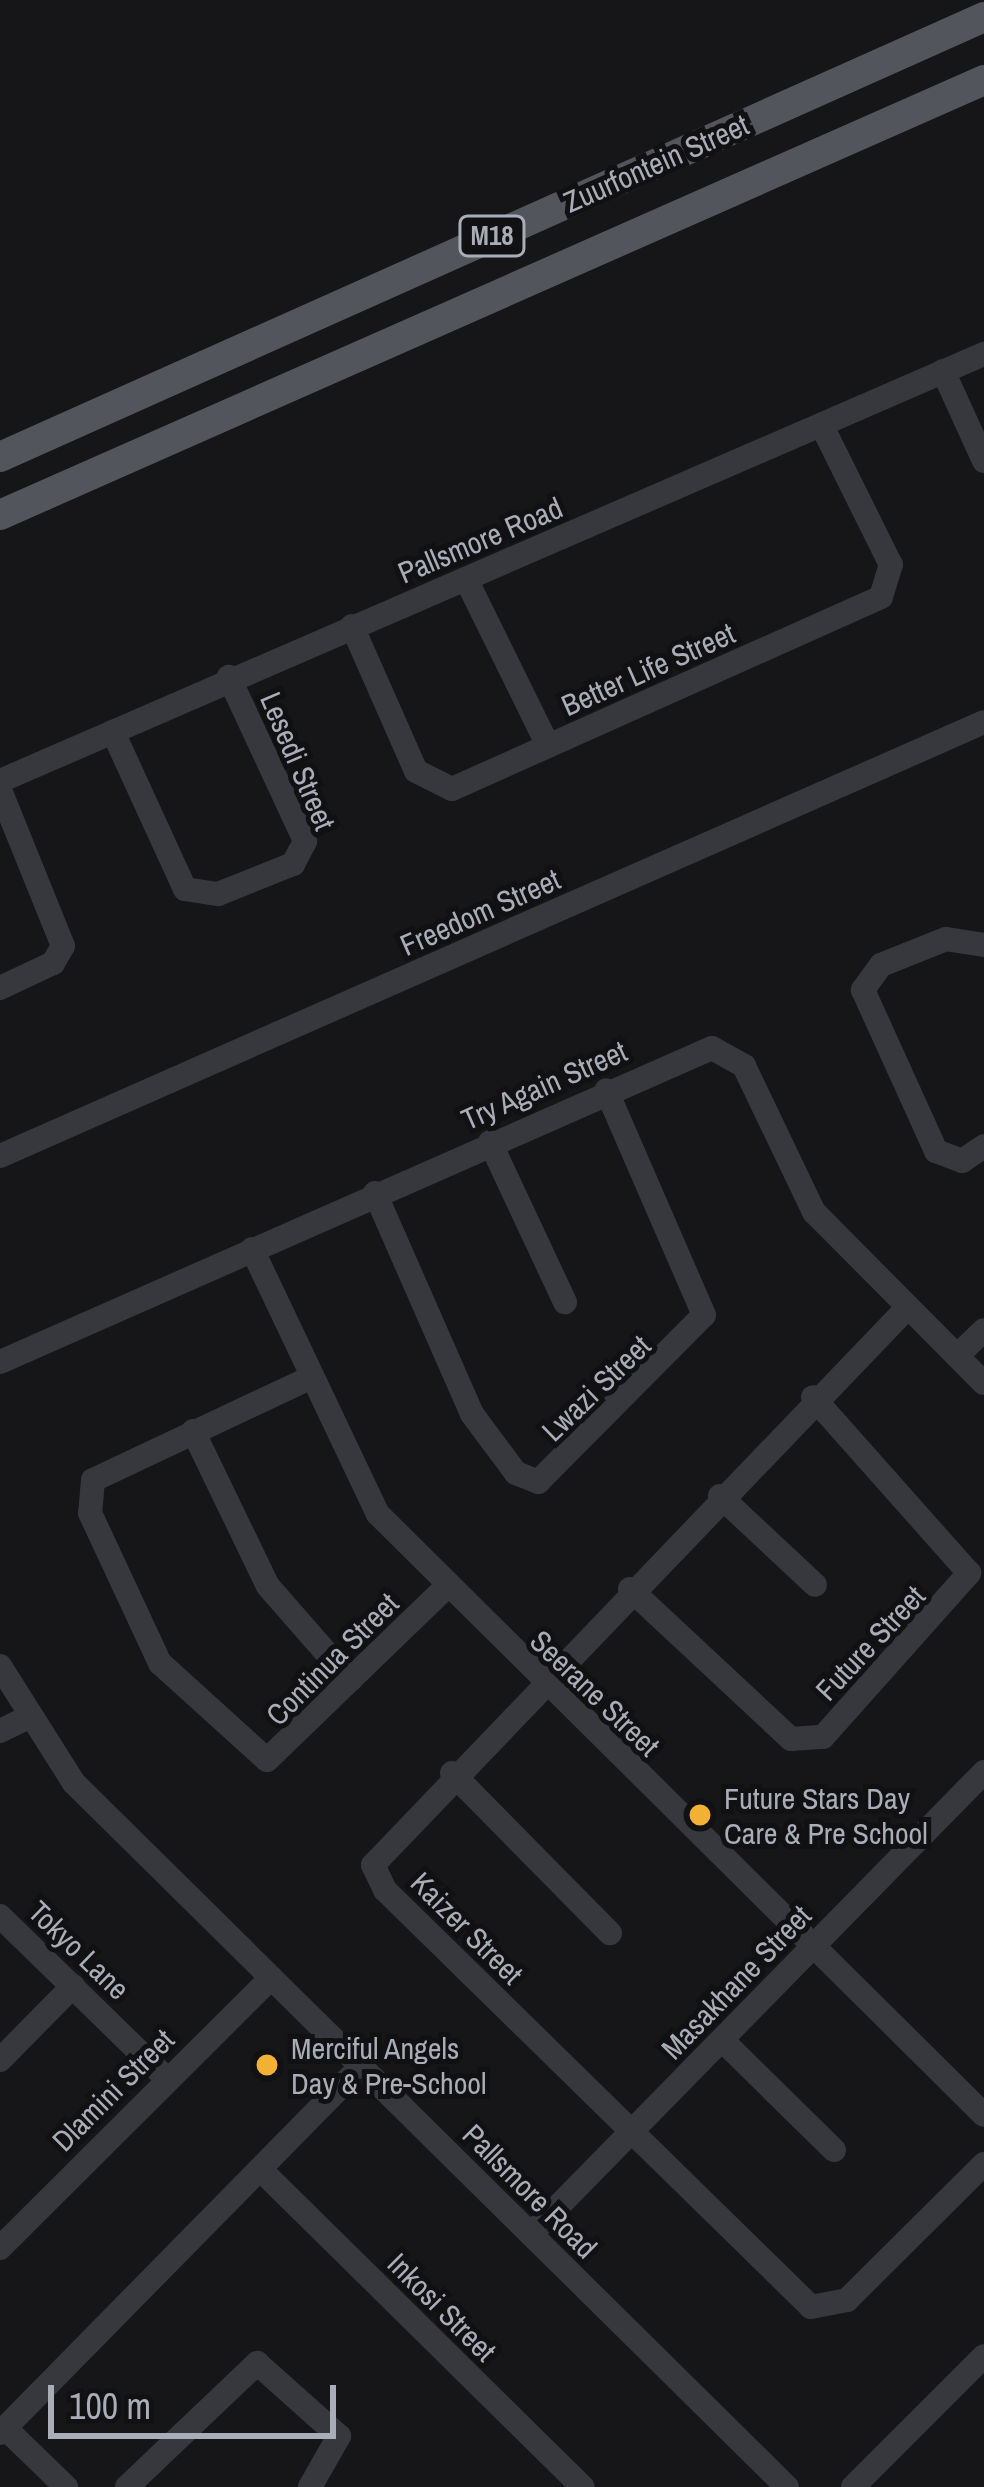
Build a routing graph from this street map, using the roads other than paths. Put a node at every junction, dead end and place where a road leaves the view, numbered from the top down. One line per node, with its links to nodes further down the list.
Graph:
1 (984, 17): 6 (main road, Zuurfontein Street / M18)
2 (984, 80): 8 (main road, Zuurfontein Street / M18)
3 (984, 354): 4 (street, Pallsmore Road)
4 (943, 371): 5 (street, Pallsmore Road); 7 (street)
5 (824, 430): 9 (street, Pallsmore Road); 14 (street, Better Life Street)
6 (0, 457)
7 (984, 460)
8 (0, 515)
9 (466, 579): 10 (street, Pallsmore Road); 14 (street)
10 (352, 626): 11 (street, Pallsmore Road); 14 (street, Better Life Street)
11 (229, 677): 13 (street, Pallsmore Road); 13 (street, Lesedi Street)
12 (984, 722): 21 (street, Freedom Street)
13 (113, 732): 15 (street, Pallsmore Road)
14 (548, 746)
15 (0, 785): 17 (street)
16 (984, 945): 20 (street)
17 (0, 988)
18 (606, 1090): 19 (street, Try Again Street); 22 (street, Lwazi Street); 25 (street, Try Again Street)
19 (490, 1142): 22 (street, Try Again Street); 24 (street)
20 (984, 1146)
21 (0, 1156)
22 (376, 1193): 23 (street, Try Again Street)
23 (253, 1250): 28 (street, Try Again Street); 29 (street, Seerane Street)
24 (565, 1302)
25 (908, 1307): 27 (street, Try Again Street); 31 (street, Kaizer Street)
26 (984, 1330): 27 (street)
27 (957, 1356): 30 (street, Try Again Street)
28 (0, 1362)
29 (312, 1377): 32 (street, Continua Street); 35 (street, Seerane Street)
30 (984, 1383)
31 (813, 1397): 33 (street, Kaizer Street); 36 (street, Future Street)
32 (193, 1431): 38 (street); 38 (street, Continua Street)
33 (721, 1496): 34 (street); 36 (street, Kaizer Street)
34 (815, 1585)
35 (446, 1587): 38 (street, Continua Street); 39 (street, Seerane Street)
36 (630, 1589): 39 (street, Kaizer Street)
37 (0, 1666): 40 (street, Pallsmore Road)
38 (350, 1680)
39 (541, 1683): 43 (street, Kaizer Street); 46 (street, Seerane Street)
40 (25, 1719): 41 (street); 47 (street, Pallsmore Road)
41 (0, 1731)
42 (984, 1772): 46 (street, Masakhane Street)
43 (452, 1773): 45 (street); 54 (street, Kaizer Street)
44 (0, 1916): 48 (street, Tokyo Lane)
45 (610, 1933)
46 (812, 1945): 49 (street, Masakhane Street); 53 (street, Seerane Street)
47 (271, 1978): 51 (street, Pallsmore Road); 52 (street, Dlamini Street)
48 (73, 1987): 50 (street); 52 (street, Tokyo Lane)
49 (722, 2040): 54 (street, Masakhane Street); 55 (street)
50 (0, 2060)
51 (361, 2066): 57 (street); 58 (street, Pallsmore Road)
52 (166, 2078): 59 (street, Dlamini Street)
53 (984, 2115)
54 (632, 2133): 56 (street, Kaizer Street); 58 (street, Masakhane Street)
55 (834, 2150)
56 (984, 2164)
57 (260, 2169): 61 (street); 65 (street, Inkosi Street)
58 (532, 2234): 66 (street, Pallsmore Road)
59 (0, 2248)
60 (984, 2356): 67 (street)
61 (3, 2430): 62 (street)
62 (66, 2487)
63 (127, 2487): 64 (street)
64 (310, 2487)
65 (582, 2487)
66 (787, 2487)
67 (853, 2487)

